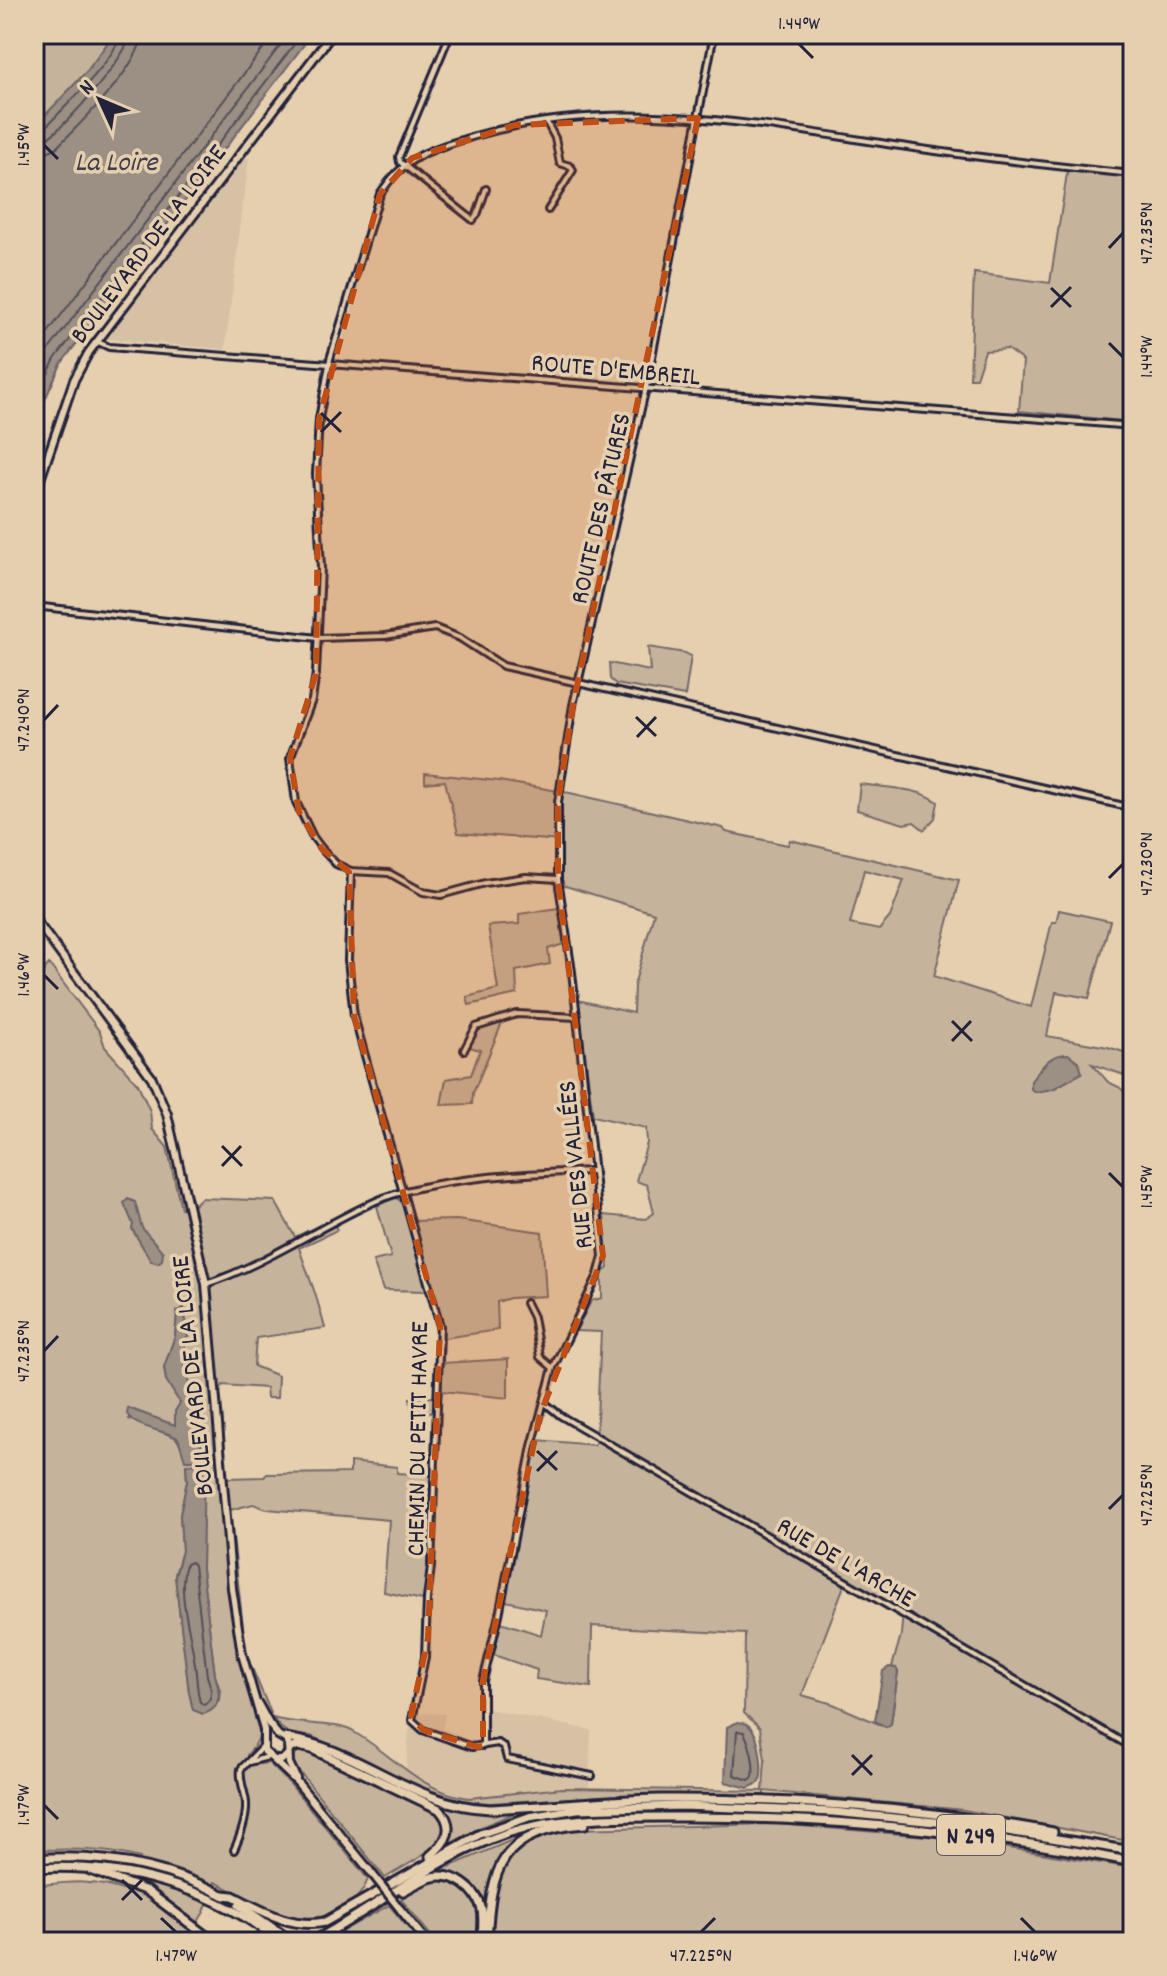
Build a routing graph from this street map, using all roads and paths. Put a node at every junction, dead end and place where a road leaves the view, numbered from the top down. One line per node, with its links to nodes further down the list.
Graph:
1 (332, 34): 10 (main road, BOULEVARD DE LA LOIRE)
2 (450, 34): 6 (street)
3 (714, 34): 4 (street, ROUTE DES PÂTURES)
4 (698, 118): 5 (street); 7 (street); 12 (street, ROUTE DES PÂTURES)
5 (546, 121): 6 (street); 9 (street)
6 (402, 166): 8 (street); 11 (street)
7 (1133, 174)
8 (486, 189)
9 (548, 210)
10 (96, 341): 11 (street, ROUTE D'EMBREIL); 14 (main road, BOULEVARD DE LA LOIRE)
11 (330, 364): 12 (street, ROUTE D'EMBREIL); 16 (street)
12 (645, 388): 13 (street, ROUTE D'EMBREIL); 17 (street, ROUTE DES PÂTURES)
13 (1133, 426)
14 (34, 497)
15 (34, 606): 16 (street)
16 (318, 638): 17 (street); 20 (street)
17 (578, 681): 18 (street, ROUTE DES PÂTURES); 19 (street)
18 (558, 802): 21 (street, RUE DES VALLÉES)
19 (1133, 808)
20 (351, 871): 21 (street); 26 (street, CHEMIN DU PETIT HAVRE)
21 (558, 879): 23 (street, RUE DES VALLÉES)
22 (34, 918): 27 (main road, BOULEVARD DE LA LOIRE)
23 (577, 1017): 24 (street); 25 (street, RUE DES VALLÉES)
24 (464, 1050)
25 (593, 1171): 26 (street); 29 (street, RUE DES VALLÉES)
26 (402, 1192): 27 (street); 34 (street, CHEMIN DU PETIT HAVRE)
27 (206, 1284): 31 (main road, BOULEVARD DE LA LOIRE)
28 (526, 1303): 29 (street)
29 (553, 1368): 30 (street, RUE DES VALLÉES)
30 (545, 1403): 34 (street, RUE DES VALLÉES); 35 (street, RUE DE L'ARCHE)
31 (249, 1682): 32 (main road, BOULEVARD DE LA LOIRE); 33 (main road, BOULEVARD DE LA LOIRE)
32 (281, 1736): 33 (main road); 36 (main road, BOULEVARD DE LA LOIRE); 42 (highway)
33 (265, 1742): 37 (main road, BOULEVARD DE LA LOIRE); 38 (street)
34 (483, 1746): 39 (street, CHEMIN DU PETIT HAVRE)
35 (1133, 1748)
36 (288, 1752): 37 (main road); 40 (main road, BOULEVARD DE LA LOIRE); 49 (highway)
37 (271, 1759): 38 (street); 40 (main road)
38 (247, 1763): 43 (street)
39 (592, 1776)
40 (297, 1782): 55 (main road, bridge)
41 (595, 1819): 46 (highway, N 249); 51 (highway, N 249); 56 (highway)
42 (1093, 1843): 44 (highway, N 249); 49 (highway, N 249)
43 (234, 1850)
44 (1133, 1851)
45 (34, 1859): 48 (highway)
46 (1133, 1862)
47 (34, 1868): 48 (highway)
48 (128, 1873): 50 (highway); 50 (highway); 53 (highway)
49 (378, 1893): 50 (highway, N 249)
50 (235, 1903): 52 (highway)
51 (376, 1903): 54 (highway, N 249); 56 (highway)
52 (285, 1940)
53 (214, 1942)
54 (312, 1942)
55 (427, 1942)
56 (485, 1942)

